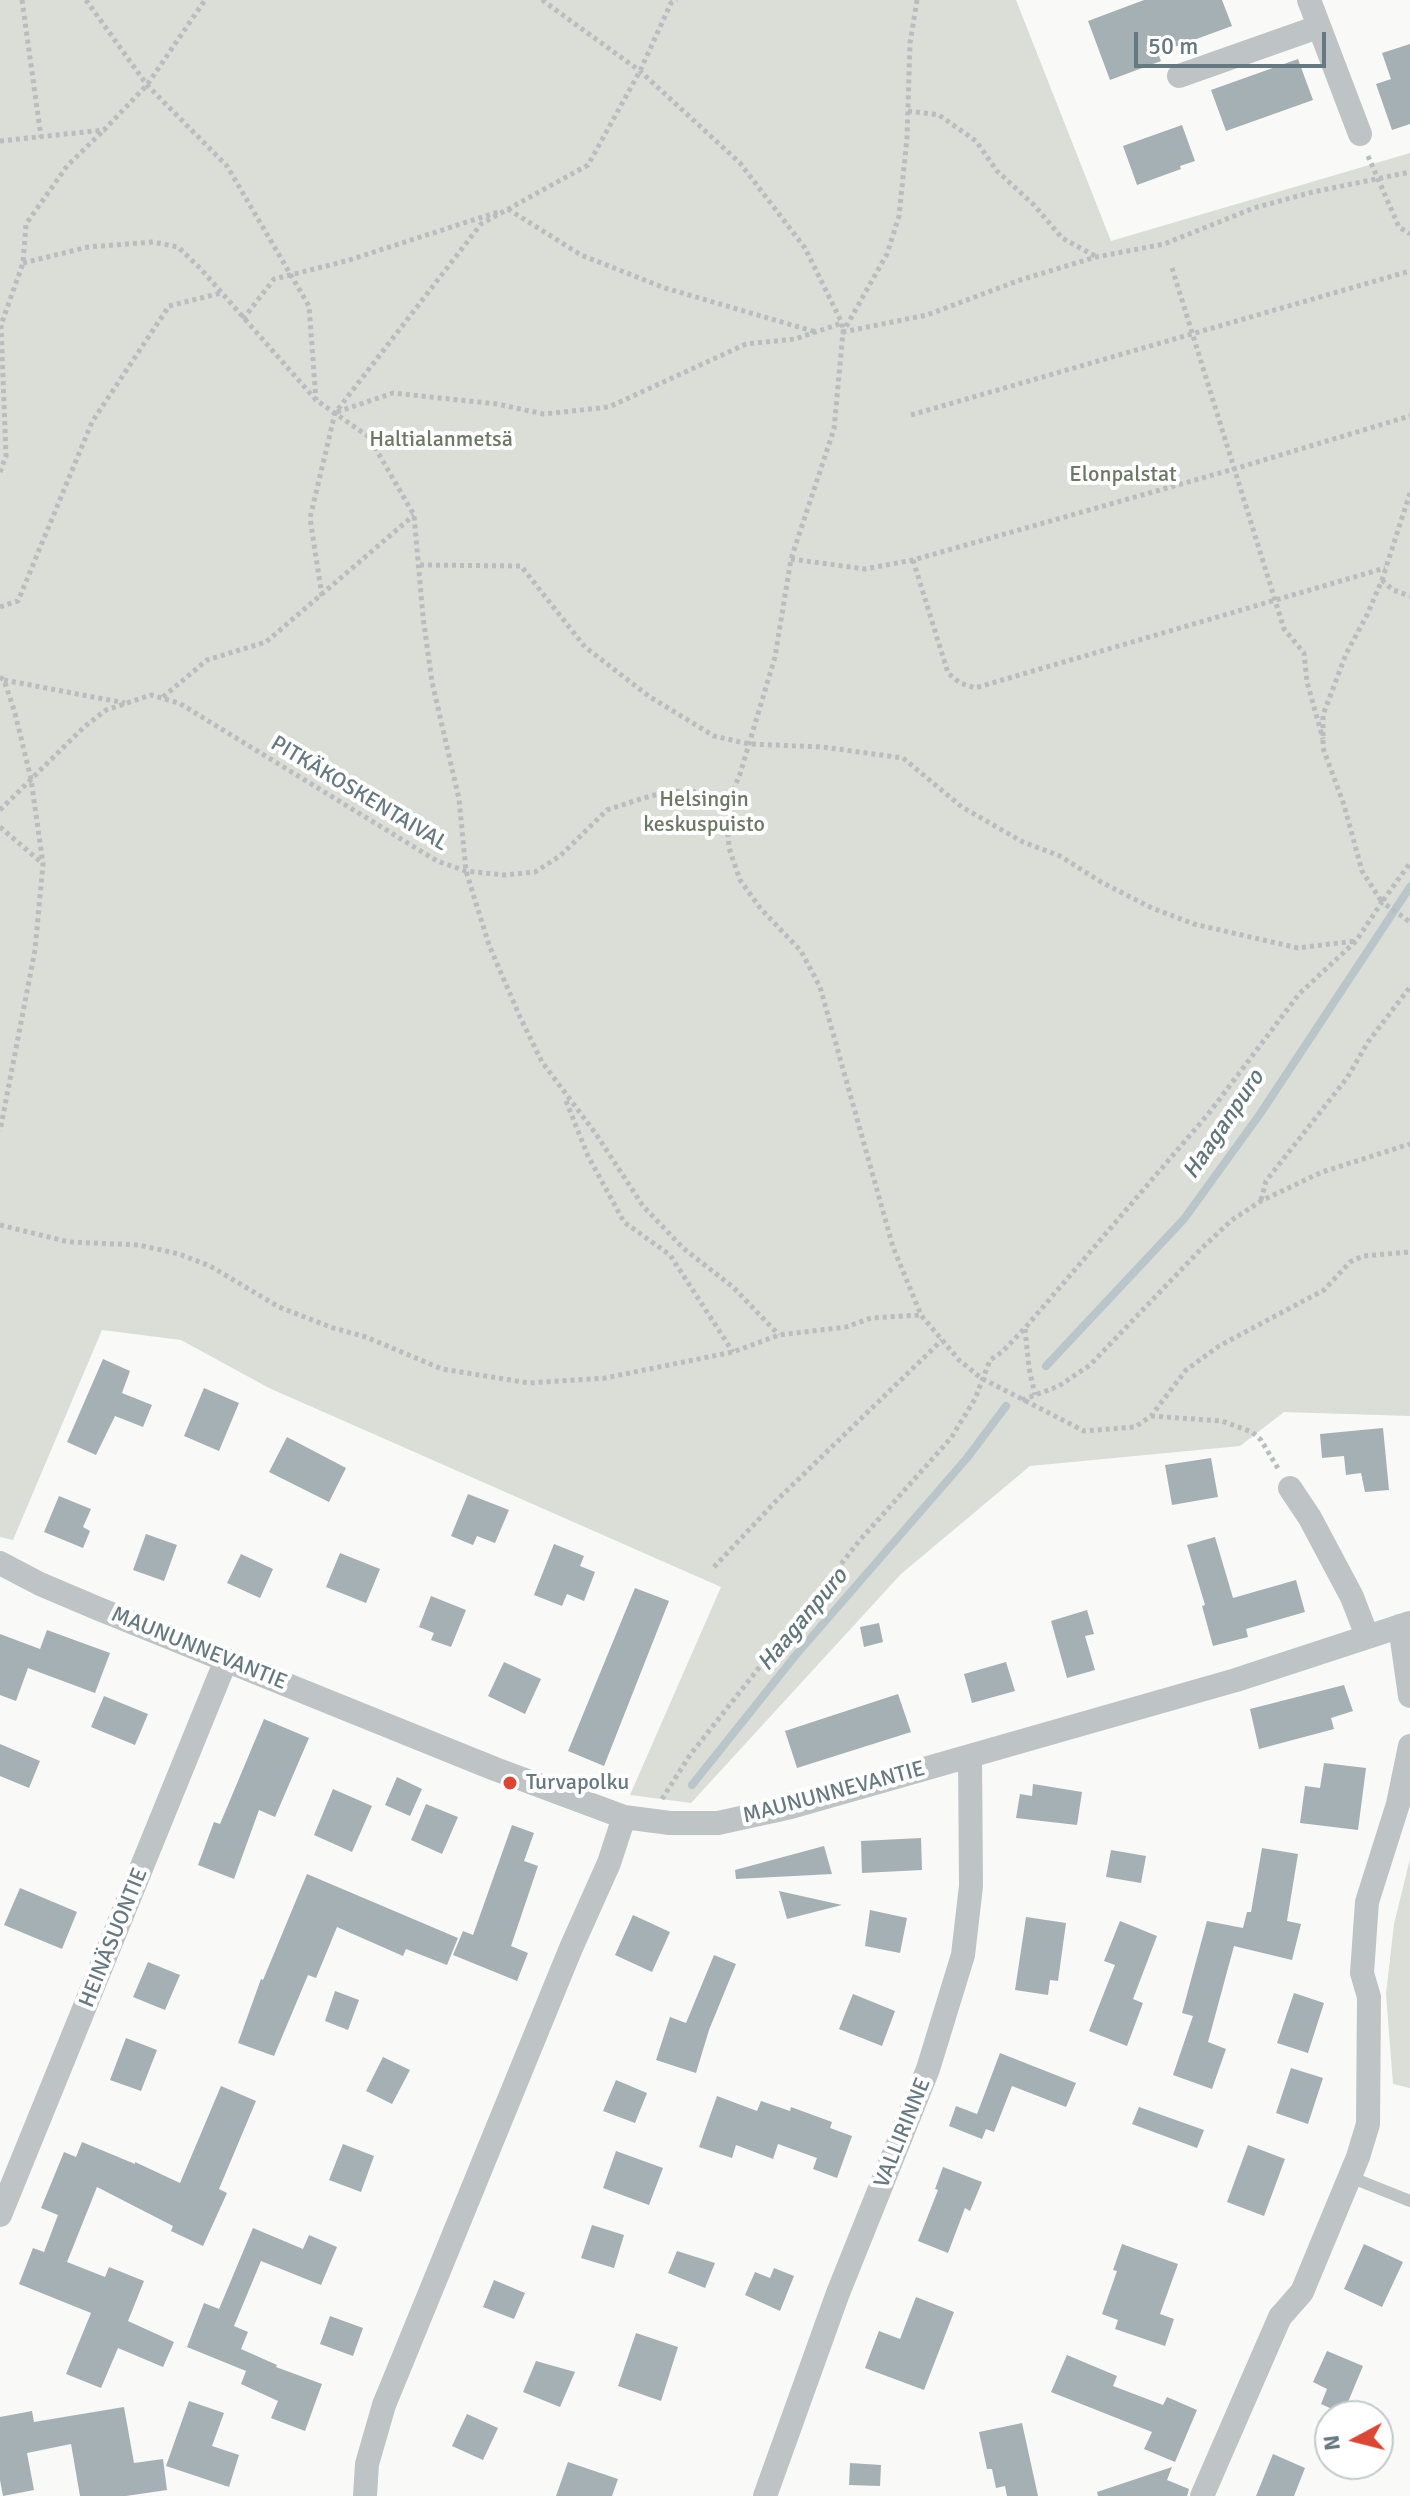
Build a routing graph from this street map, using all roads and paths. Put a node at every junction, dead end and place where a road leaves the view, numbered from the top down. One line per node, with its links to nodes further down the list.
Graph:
1 (22, 0): 15 (path)
2 (86, 0): 11 (path)
3 (205, 0): 11 (path)
4 (542, 0): 9 (path)
5 (917, 0): 12 (path)
6 (1309, 0): 8 (street)
7 (673, 1): 9 (path)
8 (1318, 27): 10 (street); 14 (street)
9 (640, 71): 19 (path); 28 (path)
10 (1179, 76)
11 (147, 85): 13 (path); 25 (path)
12 (908, 111): 21 (path); 31 (path)
13 (104, 130): 15 (path); 22 (path)
14 (1360, 134): 18 (path)
15 (41, 137): 16 (path)
16 (0, 141)
17 (1410, 172): 18 (path)
18 (1376, 178): 20 (path); 21 (path)
19 (509, 208): 25 (path); 30 (path); 34 (path)
20 (1410, 234)
21 (1096, 257): 31 (path)
22 (23, 263): 26 (path); 29 (path)
23 (1172, 268): 32 (path)
24 (1410, 271): 32 (path)
25 (290, 274): 27 (path); 33 (path)
26 (221, 293): 27 (path); 49 (path)
27 (243, 319): 33 (path)
28 (842, 323): 30 (path); 31 (path)
29 (0, 325): 38 (path)
30 (816, 332): 34 (path)
31 (843, 332): 41 (path)
32 (1194, 333): 35 (path); 37 (path)
33 (316, 400): 34 (path)
34 (335, 413): 40 (path); 46 (path)
35 (911, 415)
36 (1410, 416): 37 (path)
37 (1234, 469): 42 (path); 48 (path)
38 (0, 472)
39 (1410, 493): 44 (path)
40 (414, 515): 43 (path); 46 (path)
41 (791, 559): 42 (path); 54 (path)
42 (913, 560): 48 (path)
43 (420, 565): 54 (path); 61 (path)
44 (1385, 568): 45 (path); 48 (path)
45 (1382, 580): 47 (path); 53 (path)
46 (322, 596): 51 (path)
47 (1410, 596)
48 (1276, 599): 53 (path)
49 (0, 607)
50 (2, 678): 52 (path); 55 (path)
51 (162, 698): 52 (path); 61 (path, PITKÄKOSKENTAIVAL)
52 (125, 703): 55 (path)
53 (1323, 739): 62 (path)
54 (749, 744): 56 (path); 64 (path)
55 (31, 779): 57 (path); 60 (path)
56 (726, 808): 61 (path, PITKÄKOSKENTAIVAL); 72 (path)
57 (0, 810)
58 (0, 827): 60 (path)
59 (1410, 863): 62 (path)
60 (43, 864): 67 (path)
61 (466, 871): 66 (path)
62 (1382, 902): 63 (path); 64 (path)
63 (1408, 921)
64 (1356, 941): 73 (path)
65 (1410, 987): 69 (path)
66 (563, 1093): 74 (path); 76 (path)
67 (0, 1131)
68 (1410, 1144): 69 (path)
69 (1261, 1201): 78 (path)
70 (0, 1225): 76 (path)
71 (1410, 1252): 80 (path)
72 (921, 1315): 74 (path); 75 (path)
73 (1025, 1328): 77 (path); 78 (path)
74 (779, 1335): 76 (path)
75 (942, 1340): 77 (path); 83 (path)
76 (733, 1352)
77 (981, 1378): 79 (path); 91 (path)
78 (1035, 1395): 79 (path)
79 (1022, 1400): 80 (path)
80 (1151, 1416): 81 (path)
81 (1290, 1488): 85 (street)
82 (0, 1563): 86 (street, MAUNUNNEVANTIE)
83 (714, 1567)
84 (1405, 1625): 85 (street, MAUNUNNEVANTIE); 87 (street)
85 (1367, 1636): 89 (street, MAUNUNNEVANTIE)
86 (226, 1660): 90 (street, MAUNUNNEVANTIE); 94 (street, HEINÄSUONTIE)
87 (1410, 1696)
88 (1410, 1746): 92 (street)
89 (970, 1756): 91 (street, MAUNUNNEVANTIE); 96 (street, VALLIRINNE)
90 (624, 1817): 91 (street, MAUNUNNEVANTIE); 95 (street)
91 (651, 1819)
92 (1350, 2177): 93 (lane); 97 (street)
93 (1410, 2201)
94 (0, 2215)
95 (365, 2496)
96 (765, 2496)
97 (1202, 2496)

